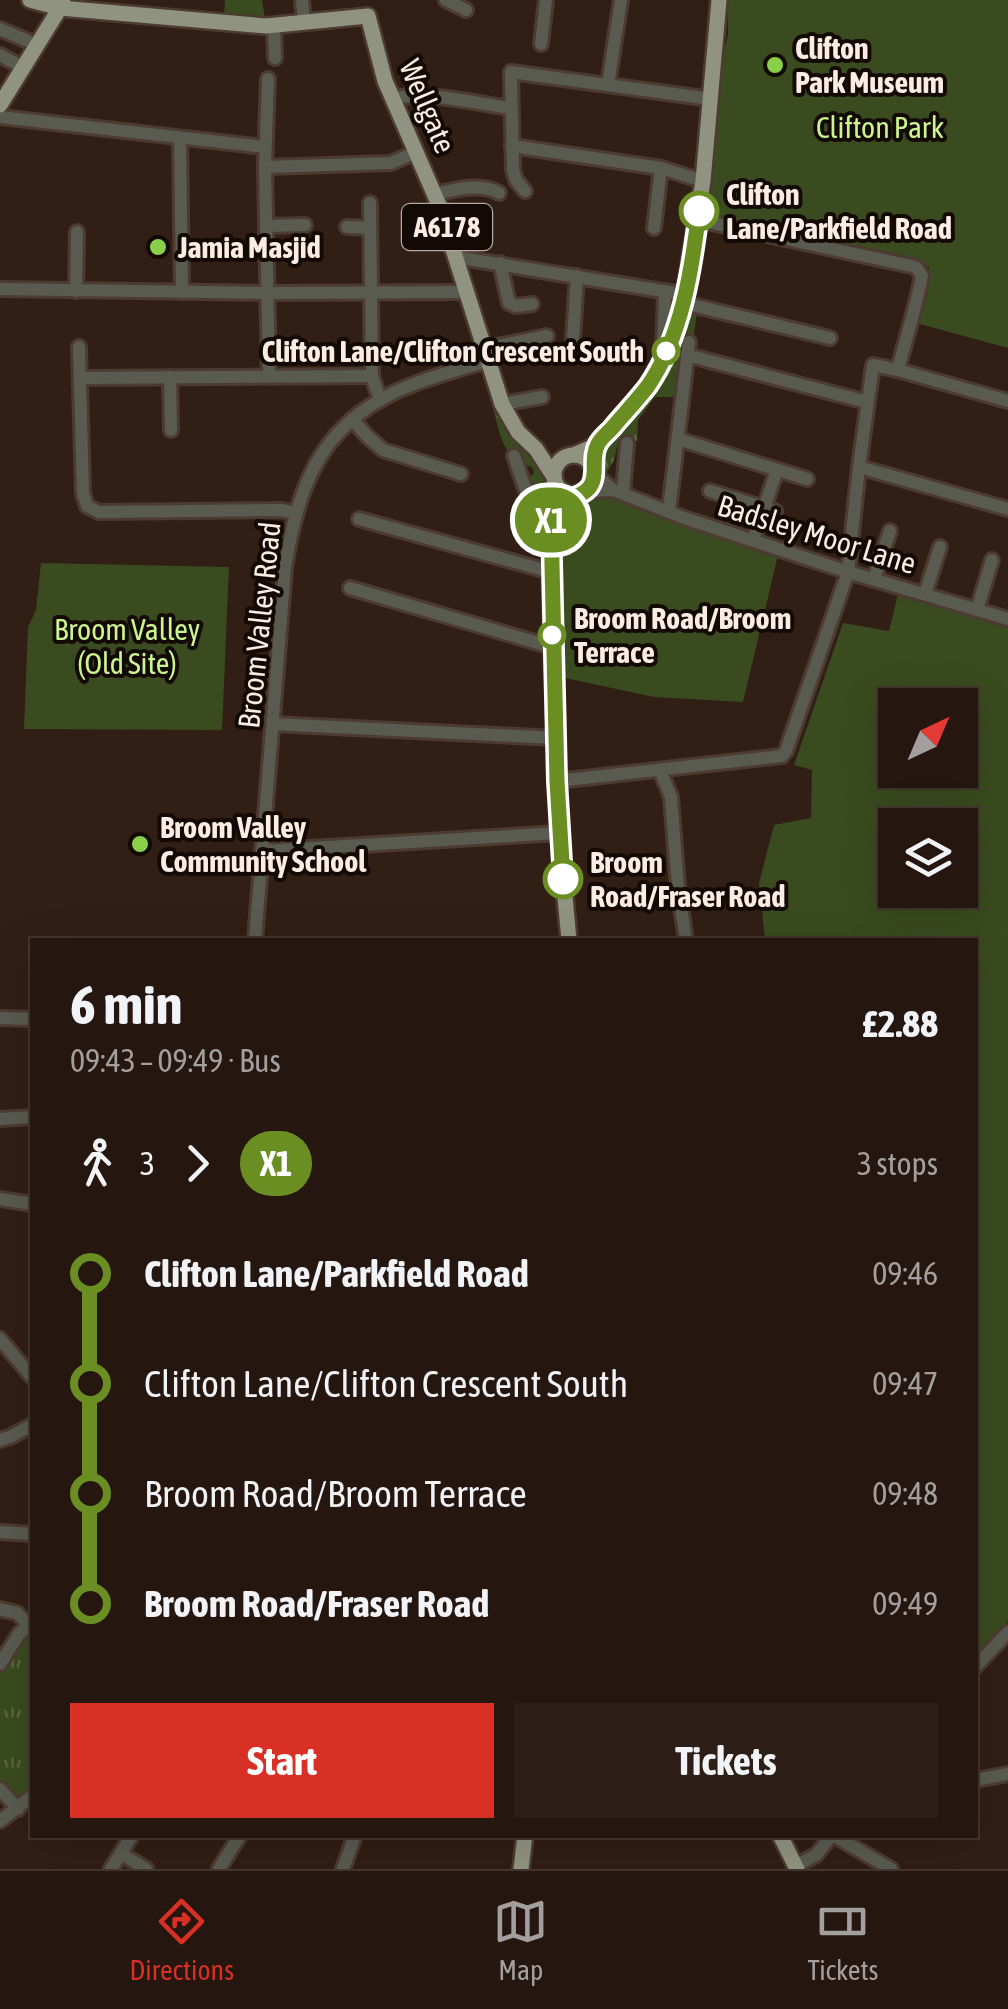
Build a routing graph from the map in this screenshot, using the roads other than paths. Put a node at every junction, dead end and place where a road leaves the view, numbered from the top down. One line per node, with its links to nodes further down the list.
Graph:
1 (28, 0): 7 (main road, A6178); 14 (main road)
2 (302, 0): 11 (street)
3 (446, 0): 9 (street)
4 (546, 0): 15 (street)
5 (621, 0): 21 (street)
6 (719, 0): 23 (main road)
7 (64, 3): 12 (main road, A6178); 14 (main road)
8 (366, 8): 10 (main road, A6178); 20 (main road, Wellgate / A6178)
9 (466, 10)
10 (334, 19): 11 (main road, A6178); 20 (main road, A6178)
11 (304, 22): 12 (main road, A6178)
12 (274, 26): 17 (street)
13 (2, 35): 14 (street)
14 (35, 40): 18 (main road)
15 (541, 44)
16 (0, 56): 18 (street)
17 (275, 58)
18 (24, 68): 24 (main road)
19 (268, 79): 29 (street)
20 (386, 81): 22 (main road, Wellgate / A6178)
21 (608, 85): 23 (street); 25 (street)
22 (392, 98): 25 (street); 30 (main road, Wellgate / A6178)
23 (710, 99): 33 (main road)
24 (0, 106)
25 (511, 108): 28 (street)
26 (0, 117): 27 (street)
27 (180, 138): 29 (street); 50 (street)
28 (512, 146): 32 (street); 34 (street)
29 (265, 147): 31 (street)
30 (416, 152): 31 (street); 36 (main road, Wellgate / A6178)
31 (264, 166): 39 (street)
32 (661, 168): 33 (street); 43 (street)
33 (703, 181): 38 (main road)
34 (525, 191)
35 (499, 193): 36 (street)
36 (435, 194): 45 (main road, Wellgate / A6178)
37 (370, 203): 42 (street)
38 (698, 220): 54 (main road); 61 (street)
39 (266, 226): 40 (street); 51 (street)
40 (305, 226)
41 (347, 227): 42 (street)
42 (370, 228): 53 (street)
43 (654, 228)
44 (77, 232): 49 (street)
45 (456, 257): 46 (street); 52 (main road, Wellgate / A6178)
46 (500, 264): 47 (street); 55 (street)
47 (578, 276): 54 (street); 58 (street)
48 (0, 289): 49 (street)
49 (76, 291): 50 (street)
50 (182, 292): 51 (street)
51 (267, 292): 53 (street); 62 (street)
52 (466, 292): 53 (street); 60 (main road, Wellgate / A6178)
53 (371, 293): 63 (street)
54 (674, 296): 57 (street); 75 (main road)
55 (532, 304)
56 (547, 336): 60 (street, Broom Valley Road)
57 (830, 338)
58 (573, 340)
59 (79, 347): 65 (street)
60 (485, 355): 67 (street, Broom Valley Road); 70 (main road, Wellgate / A6178)
61 (898, 370): 68 (street); 69 (street)
62 (269, 376): 63 (street); 64 (street)
63 (372, 376): 67 (street)
64 (170, 377): 65 (street); 72 (street)
65 (80, 378): 91 (street)
66 (542, 397): 70 (street)
67 (380, 400): 71 (street, Broom Valley Road)
68 (1008, 401)
69 (867, 402): 73 (street); 79 (street)
70 (502, 404): 76 (main road, Wellgate / A6178)
71 (352, 419): 82 (street); 91 (street, Broom Valley Road)
72 (172, 430)
73 (678, 439): 81 (street); 90 (street)
74 (627, 443): 86 (street)
75 (598, 444): 77 (main road); 80 (main road)
76 (536, 450): 77 (main road); 84 (main road, Wellgate / A6178)
77 (571, 455): 80 (main road); 84 (main road)
78 (514, 456): 92 (street)
79 (859, 467): 89 (street); 99 (street)
80 (593, 470): 86 (street, Badsley Moor Lane); 87 (main road)
81 (777, 470): 83 (street); 88 (street)
82 (460, 474)
83 (807, 478)
84 (554, 480): 87 (main road); 92 (main road)
85 (710, 491): 88 (street)
86 (618, 492): 87 (street, Badsley Moor Lane); 90 (street, Badsley Moor Lane)
87 (581, 493): 92 (main road)
88 (769, 509): 95 (street)
89 (1008, 509)
90 (669, 510): 95 (street, Badsley Moor Lane)
91 (296, 513): 106 (street, Broom Valley Road)
92 (553, 515): 98 (main road)
93 (359, 519): 98 (street)
94 (890, 531): 100 (street)
95 (753, 540): 99 (street, Badsley Moor Lane)
96 (940, 547): 102 (street)
97 (992, 560): 103 (street)
98 (551, 572): 105 (main road)
99 (848, 572): 100 (street, Badsley Moor Lane); 108 (street)
100 (874, 579): 102 (street, Badsley Moor Lane)
101 (350, 588): 105 (street)
102 (925, 594): 103 (street, Badsley Moor Lane)
103 (977, 610): 104 (street, Badsley Moor Lane)
104 (1008, 619)
105 (552, 647): 107 (main road)
106 (273, 724): 107 (street); 111 (street, Broom Valley Road)
107 (556, 738): 109 (main road)
108 (660, 770): 109 (street); 114 (street)
109 (557, 781): 110 (main road)
110 (559, 833): 111 (street); 113 (main road)
111 (262, 851): 112 (street, Broom Valley Road)
112 (256, 938)
113 (569, 938)
114 (686, 938)
115 (0, 1018): 116 (street)
116 (30, 1018)
117 (30, 1117): 118 (street)
118 (0, 1119)
119 (0, 1198): 120 (street)
120 (30, 1204)
121 (0, 1339): 122 (street)
122 (30, 1375)
123 (30, 1426): 124 (street)
124 (0, 1440)
125 (0, 1532): 126 (street)
126 (30, 1534)
127 (0, 1609): 128 (street)
128 (30, 1623)
129 (30, 1625): 131 (street)
130 (1008, 1633): 132 (street)
131 (0, 1664)
132 (978, 1665)
133 (1008, 1774): 134 (street)
134 (978, 1779)
135 (0, 1789): 137 (street)
136 (30, 1798): 137 (street)
137 (18, 1809): 138 (street)
138 (0, 1822)
139 (130, 1838): 146 (street)
140 (238, 1838): 150 (street)
141 (354, 1838): 151 (street)
142 (526, 1838): 152 (main road)
143 (782, 1838): 147 (main road)
144 (830, 1838): 147 (street)
145 (837, 1838): 153 (street)
146 (122, 1854): 148 (street); 149 (street)
147 (796, 1867)
148 (111, 1869)
149 (146, 1869)
150 (219, 1869)
151 (343, 1869)
152 (521, 1869)
153 (891, 1869)

